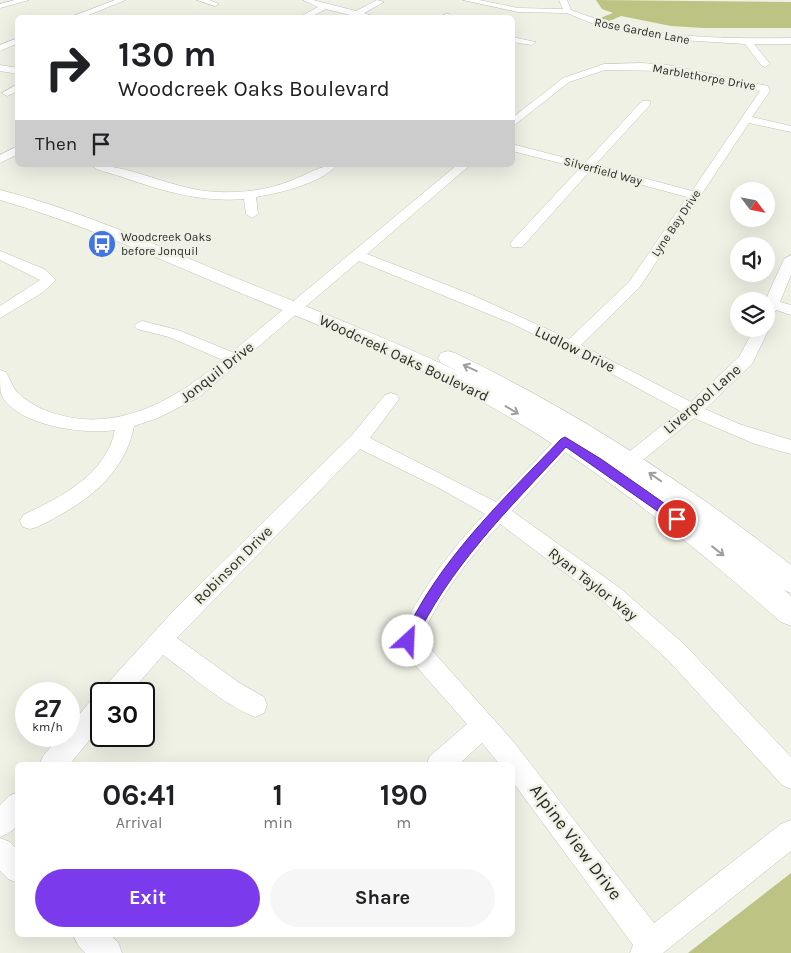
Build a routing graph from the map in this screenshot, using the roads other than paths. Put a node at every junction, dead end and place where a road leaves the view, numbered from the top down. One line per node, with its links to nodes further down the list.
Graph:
1 (25, 0): 10 (street)
2 (122, 0): 12 (street)
3 (201, 0): 9 (street)
4 (307, 0): 11 (street)
5 (467, 0): 7 (street)
6 (563, 0): 13 (street)
7 (481, 1): 13 (street)
8 (380, 2): 15 (street)
9 (214, 4)
10 (0, 6)
11 (324, 7): 15 (street); 17 (street)
12 (98, 8): 14 (street); 16 (street)
13 (568, 11): 21 (street, Rose Garden Lane)
14 (115, 13)
15 (357, 14): 18 (street)
16 (80, 15)
17 (308, 15)
18 (361, 15)
19 (515, 39): 23 (street)
20 (15, 41): 24 (street)
21 (747, 41): 22 (street, Rose Garden Lane); 26 (street)
22 (791, 41)
23 (532, 42)
24 (0, 48)
25 (594, 60): 27 (street)
26 (765, 64)
27 (604, 67): 30 (street, Marblethorpe Drive); 35 (street, Marblethorpe Drive)
28 (0, 68): 29 (street)
29 (15, 70)
30 (764, 88): 34 (street, Lyne Bay Drive)
31 (15, 89): 32 (street)
32 (7, 93)
33 (646, 103): 45 (street)
34 (746, 119): 36 (street); 49 (street, Lyne Bay Drive)
35 (515, 122)
36 (791, 129)
37 (5, 144): 38 (street)
38 (15, 146)
39 (515, 148): 45 (street, Silverfield Way)
40 (15, 149): 41 (street)
41 (0, 160)
42 (104, 167): 47 (street)
43 (327, 167): 47 (street)
44 (462, 167): 53 (street)
45 (587, 167): 49 (street, Silverfield Way); 51 (street)
46 (0, 184): 56 (main road, Woodcreek Oaks Boulevard)
47 (249, 194): 50 (street)
48 (0, 195): 56 (main road, Woodcreek Oaks Boulevard)
49 (694, 196): 62 (street, Lyne Bay Drive)
50 (252, 214)
51 (517, 244)
52 (0, 255): 59 (street)
53 (357, 255): 56 (street); 62 (street, Ludlow Drive)
54 (791, 259): 55 (street)
55 (775, 296)
56 (301, 303): 63 (street, Jonquil Drive); 69 (main road, Woodcreek Oaks Boulevard, one-way to 69); 71 (main road, Woodcreek Oaks Boulevard, one-way to 56)
57 (775, 310): 58 (street)
58 (791, 310)
59 (0, 313)
60 (142, 326): 63 (street)
61 (757, 337): 66 (street, Liverpool Lane)
62 (571, 346): 66 (street, Ludlow Drive)
63 (234, 360): 67 (street, Jonquil Drive)
64 (0, 376): 67 (street, Jonquil Drive)
65 (391, 399): 68 (street)
66 (692, 410): 70 (street, Ludlow Drive); 71 (street, Liverpool Lane)
67 (126, 422): 73 (street)
68 (358, 440): 72 (street, Ryan Taylor Way); 76 (street, Robinson Drive)
69 (565, 442): 72 (street, Alpine View Drive); 75 (main road, Woodcreek Oaks Boulevard, one-way to 75)
70 (791, 447)
71 (631, 460): 74 (main road, Woodcreek Oaks Boulevard, one-way to 71)
72 (498, 512): 80 (street, Alpine View Drive); 85 (street, Ryan Taylor Way)
73 (30, 521)
74 (791, 581)
75 (791, 612)
76 (161, 640): 77 (street, Robinson Drive); 78 (street)
77 (124, 682)
78 (255, 705)
79 (90, 721): 81 (street)
80 (483, 726): 82 (street); 83 (street, Alpine View Drive)
81 (55, 762)
82 (442, 762)
83 (514, 762)
84 (515, 764): 92 (street, Alpine View Drive)
85 (791, 776)
86 (15, 808): 87 (street)
87 (0, 824)
88 (791, 834): 92 (street)
89 (0, 852): 90 (street)
90 (15, 866)
91 (90, 937): 93 (street)
92 (648, 949)
93 (107, 953)

